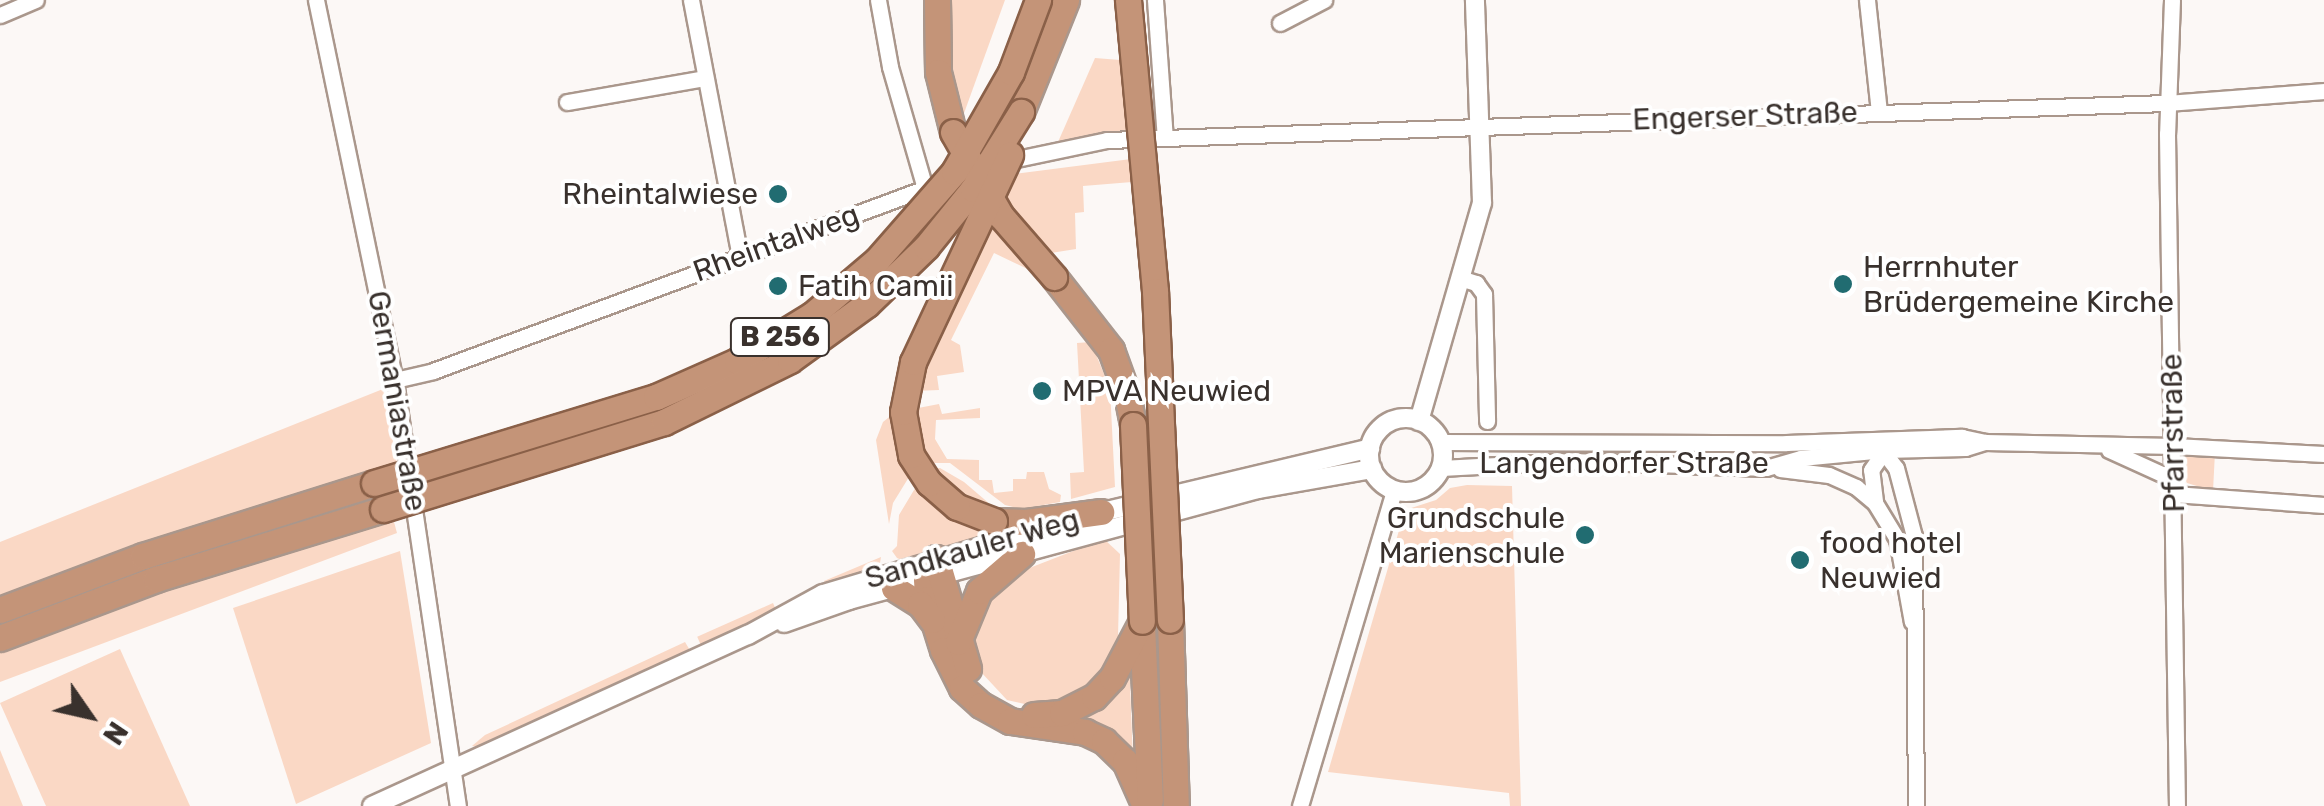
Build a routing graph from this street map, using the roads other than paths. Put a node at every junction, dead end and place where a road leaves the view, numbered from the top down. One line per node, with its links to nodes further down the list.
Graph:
1 (36, 0): 14 (street)
2 (316, 0): 27 (street, Germaniastraße)
3 (690, 0): 16 (street)
4 (878, 0): 24 (street)
5 (938, 0): 54 (highway, bridge)
6 (1038, 0): 53 (highway, B 256, bridge)
7 (1066, 0): 20 (highway, B 256)
8 (1128, 0): 64 (highway, bridge)
9 (1156, 0): 23 (street)
10 (1324, 0): 15 (street)
11 (1476, 0): 22 (street)
12 (1867, 0): 21 (street)
13 (2172, 0): 19 (street, Pfarrstraße)
14 (0, 15)
15 (1280, 23)
16 (704, 78): 18 (street); 25 (street)
17 (2324, 91): 19 (street, Engerser Straße)
18 (567, 102)
19 (2168, 102): 21 (street, Engerser Straße); 35 (street, Pfarrstraße)
20 (1022, 112): 49 (highway, bridge); 58 (highway, B 256, bridge)
21 (1879, 112): 22 (street, Engerser Straße)
22 (1478, 126): 23 (street, Engerser Straße); 26 (street)
23 (1165, 138): 24 (street, Rheintalweg)
24 (925, 188): 25 (street, Rheintalweg)
25 (740, 257): 27 (street, Rheintalweg)
26 (1463, 279): 28 (street); 29 (street)
27 (395, 380): 60 (street, Germaniastraße)
28 (1420, 420): 32 (street, Langendorfer Straße); 36 (street)
29 (1487, 421)
30 (1898, 436): 31 (street, Langendorfer Straße); 33 (street, Langendorfer Straße); 38 (street)
31 (1866, 438): 32 (street, Langendorfer Straße); 38 (street)
32 (1441, 442): 40 (street, Langendorfer Straße)
33 (1985, 442): 34 (street, Langendorfer Straße); 37 (street, Langendorfer Straße)
34 (2086, 443): 35 (street, Langendorfer Straße); 43 (street, Langendorfer Straße)
35 (2174, 446): 39 (street, Langendorfer Straße); 43 (street, Pfarrstraße)
36 (1370, 448): 42 (street); 49 (street, Sandkauler Weg)
37 (1910, 449): 38 (street, Langendorfer Straße); 44 (street)
38 (1884, 450): 41 (street, Langendorfer Straße); 44 (street); 47 (street)
39 (2324, 454)
40 (1442, 468): 41 (street, Langendorfer Straße); 45 (street, Langendorfer Straße)
41 (1766, 468): 47 (street)
42 (1372, 469): 45 (street); 50 (street, Sandkauler Weg)
43 (2174, 475): 46 (street, Pfarrstraße)
44 (1899, 476): 55 (street)
45 (1394, 490): 65 (street)
46 (2174, 494): 48 (street); 67 (street, Pfarrstraße)
47 (1875, 503): 55 (street)
48 (2324, 505)
49 (1101, 512): 51 (street, Sandkauler Weg)
50 (1022, 554): 51 (street, Sandkauler Weg); 59 (highway)
51 (935, 571): 52 (street, Sandkauler Weg); 56 (highway); 57 (street, Sandkauler Weg); 59 (highway)
52 (894, 588): 56 (highway); 57 (street, Sandkauler Weg)
53 (0, 610)
54 (1142, 620): 59 (highway); 63 (highway)
55 (1912, 623): 66 (street)
56 (934, 624): 63 (highway)
57 (769, 626): 60 (street, Sandkauler Weg)
58 (0, 638)
59 (958, 642)
60 (453, 769): 61 (street, Sandkauler Weg); 62 (street, Germaniastraße)
61 (372, 806)
62 (458, 806)
63 (1148, 806)
64 (1176, 806)
65 (1300, 806)
66 (1916, 806)
67 (2177, 806)

